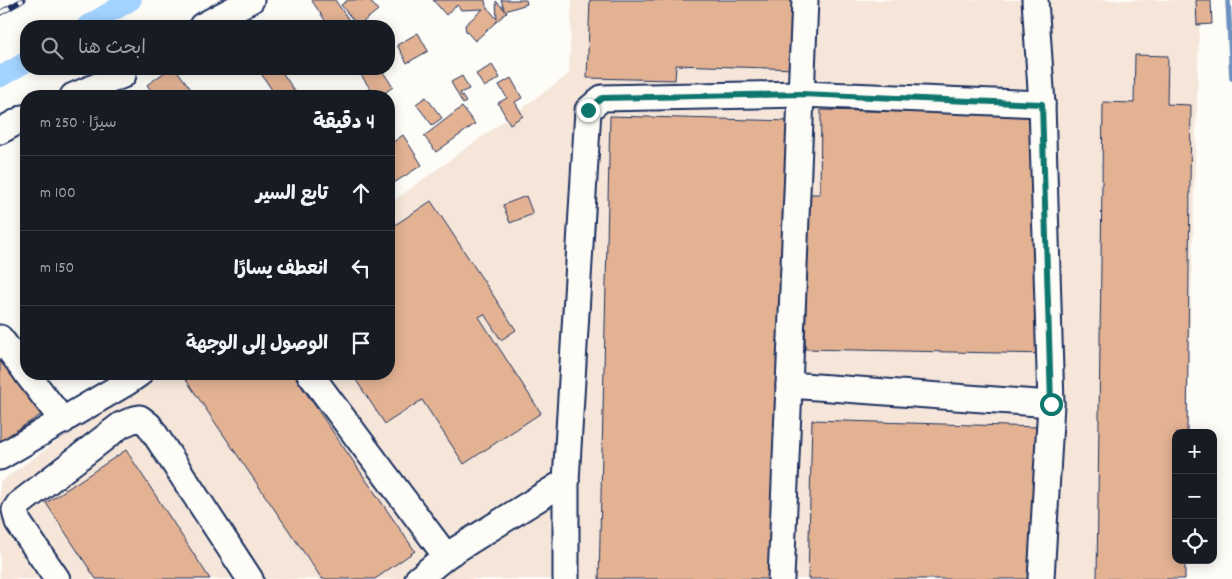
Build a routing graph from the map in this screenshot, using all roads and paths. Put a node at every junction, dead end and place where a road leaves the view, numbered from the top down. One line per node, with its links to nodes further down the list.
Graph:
1 (251, 0): 4 (lane)
2 (806, 0): 7 (lane)
3 (1035, 0): 8 (lane)
4 (213, 20)
5 (126, 80): 6 (lane)
6 (93, 90)
7 (801, 94): 8 (lane); 16 (lane); 20 (lane)
8 (1042, 104): 17 (lane)
9 (20, 120): 10 (lane)
10 (0, 131)
11 (0, 338): 12 (lane)
12 (20, 364)
13 (32, 380): 18 (lane)
14 (124, 380): 18 (lane)
15 (314, 380): 21 (lane)
16 (789, 385): 17 (lane); 26 (lane)
17 (1051, 404): 27 (lane)
18 (63, 421): 19 (lane)
19 (0, 457)
20 (566, 481): 21 (lane); 25 (lane)
21 (446, 556): 24 (lane)
22 (56, 579): 23 (lane)
23 (250, 579)
24 (418, 579)
25 (566, 579)
26 (780, 579)
27 (1042, 579)

